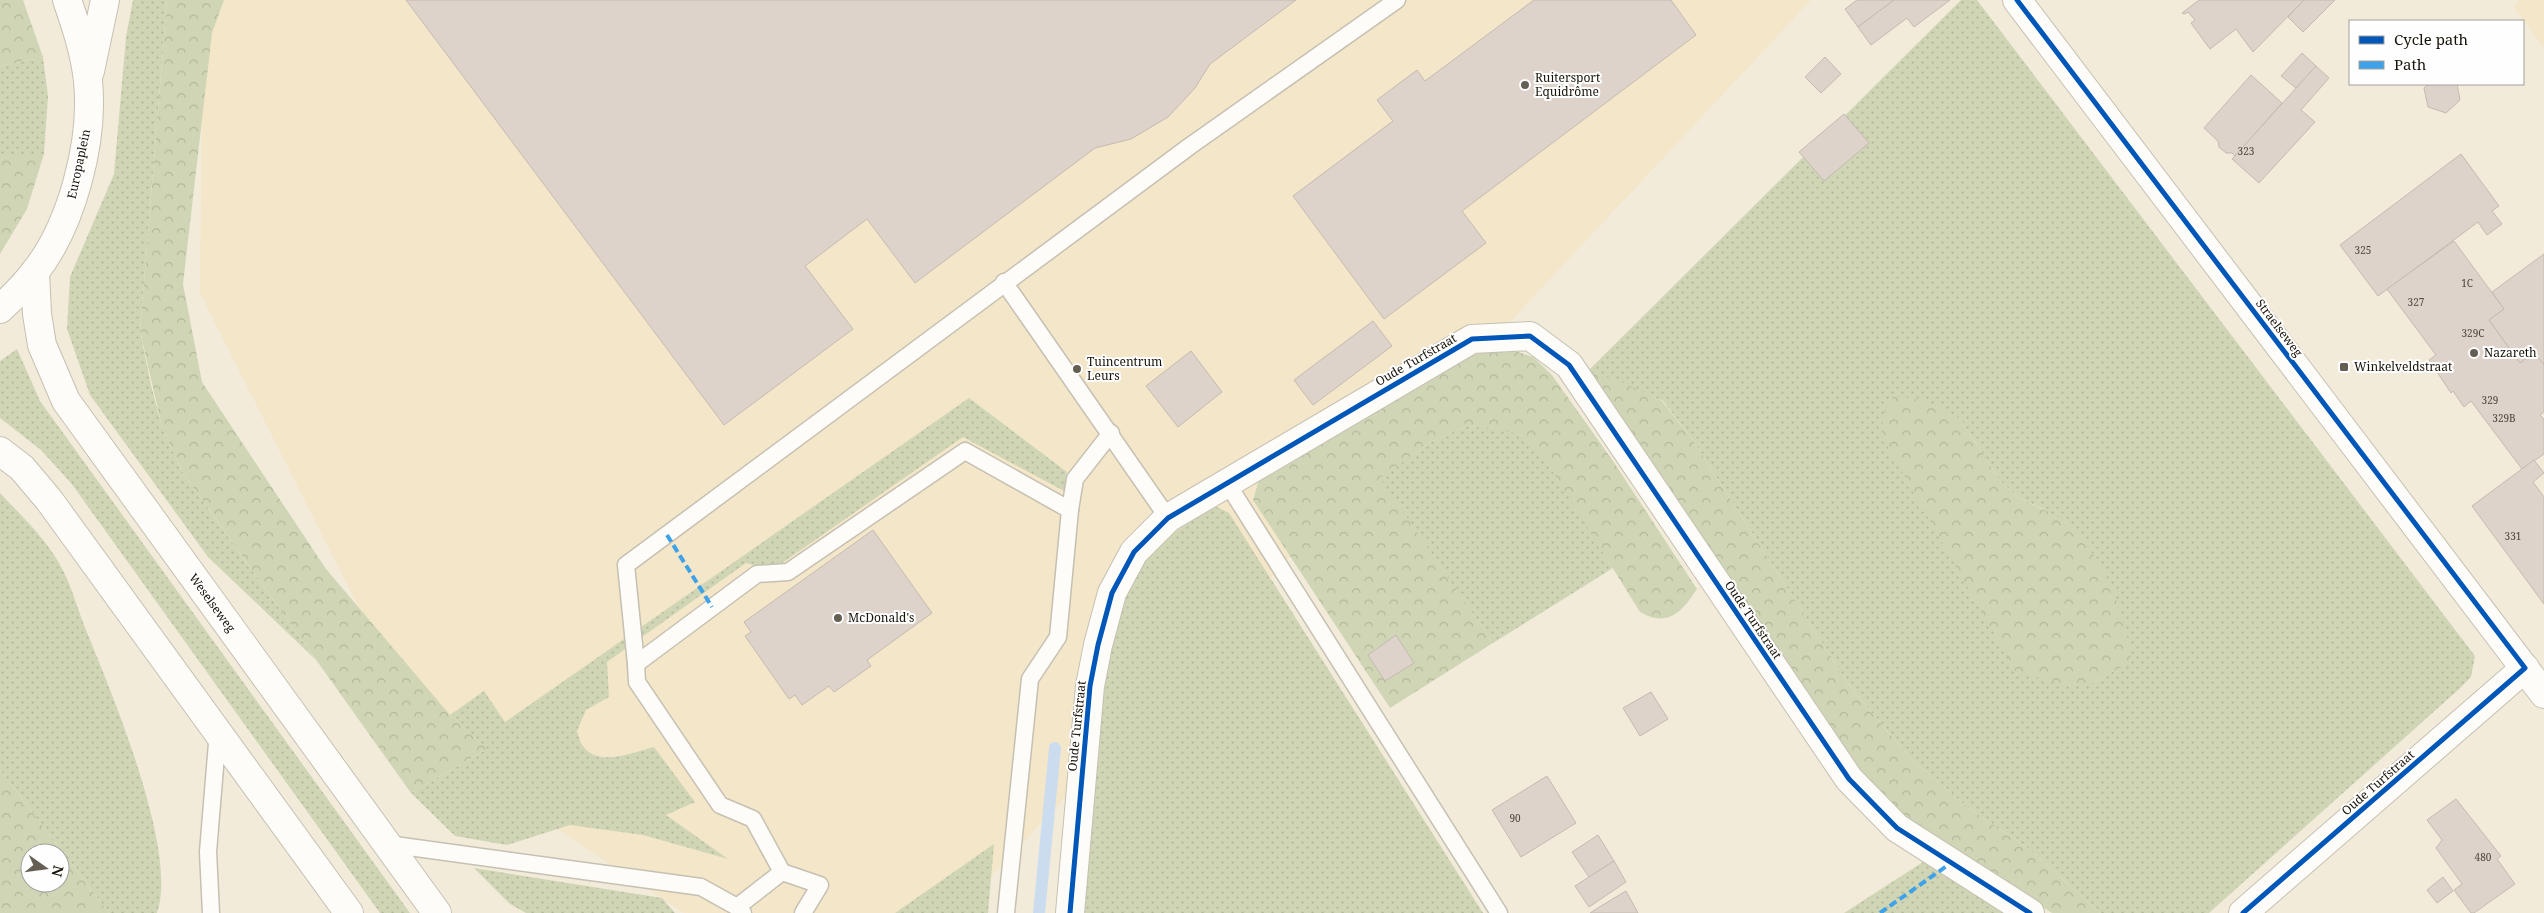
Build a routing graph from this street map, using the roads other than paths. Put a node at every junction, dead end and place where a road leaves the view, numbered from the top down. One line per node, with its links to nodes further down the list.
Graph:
1 (67, 0): 5 (street, Europaplein)
2 (106, 0): 5 (street)
3 (1397, 0): 7 (lane)
4 (2017, 0): 15 (street, Straelseweg)
5 (88, 82): 6 (street, Europaplein)
6 (35, 272): 8 (street, Europaplein); 18 (street, Weselseweg)
7 (1004, 282): 9 (lane); 14 (lane)
8 (0, 309)
9 (1110, 433): 12 (lane); 13 (lane)
10 (0, 451): 17 (street)
11 (1227, 483): 13 (street, Oude Turfstraat); 28 (lane); 29 (street, Oude Turfstraat)
12 (1070, 510): 14 (lane); 26 (lane)
13 (1168, 518): 27 (street, Oude Turfstraat)
14 (636, 664): 19 (lane)
15 (2525, 668): 16 (street, Straelseweg); 30 (street, Oude Turfstraat)
16 (2544, 694)
17 (218, 731): 20 (lane); 23 (street)
18 (387, 844): 21 (lane); 24 (street, Weselseweg)
19 (782, 872): 21 (lane); 25 (lane)
20 (210, 906): 22 (lane)
21 (740, 910)
22 (221, 913)
23 (349, 913)
24 (437, 913)
25 (803, 913)
26 (1006, 913)
27 (1070, 913)
28 (1500, 913)
29 (2030, 913)
30 (2243, 913)

